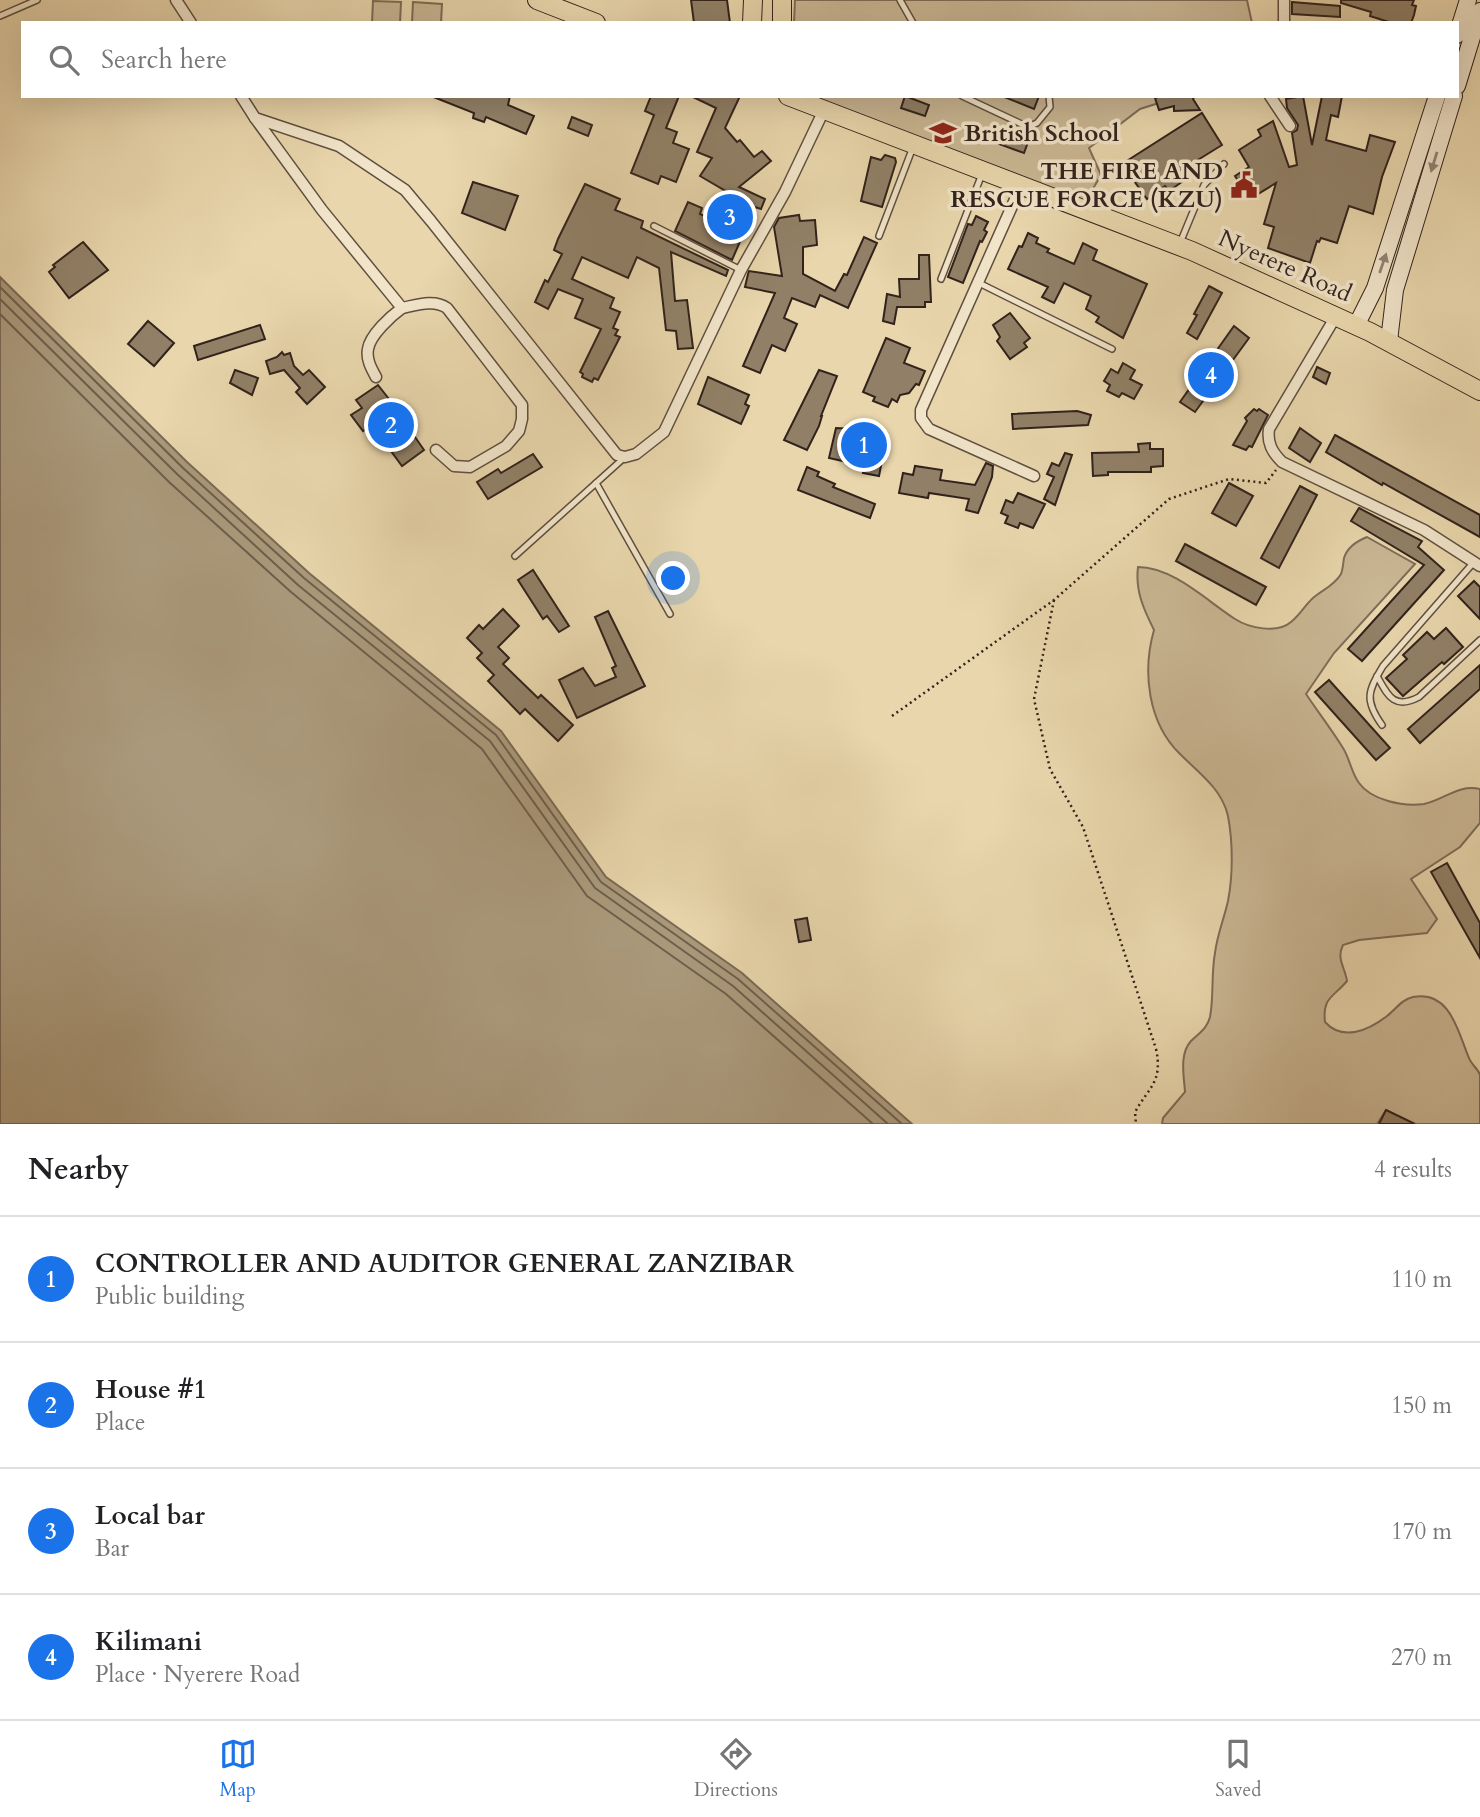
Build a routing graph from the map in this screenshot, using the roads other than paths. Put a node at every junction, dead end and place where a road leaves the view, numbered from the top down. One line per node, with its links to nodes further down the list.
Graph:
1 (37, 0): 10 (lane)
2 (176, 0): 11 (street)
3 (537, 0): 12 (main road)
4 (753, 0): 13 (main road)
5 (782, 0): 14 (main road)
6 (900, 0): 15 (lane)
7 (1284, 0): 16 (street)
8 (1468, 0): 17 (main road)
9 (1480, 11): 18 (main road)
10 (0, 16)
11 (190, 21)
12 (591, 21)
13 (752, 21)
14 (782, 21)
15 (912, 21)
16 (1284, 21)
17 (1459, 29)
18 (1459, 79)
19 (242, 98): 27 (street)
20 (793, 98): 26 (main road, Nyerere Road)
21 (963, 98): 22 (lane)
22 (1049, 98)
23 (1271, 98): 28 (street)
24 (1436, 98): 41 (main road, one-way to 24)
25 (1453, 98): 42 (main road, one-way to 42)
26 (824, 110): 29 (main road, Nyerere Road); 36 (street)
27 (255, 118): 39 (street); 47 (street)
28 (1290, 126)
29 (914, 144): 31 (main road, Nyerere Road); 34 (lane)
30 (1224, 164): 35 (lane)
31 (984, 171): 32 (main road, Nyerere Road); 37 (lane)
32 (1021, 186): 35 (main road, Nyerere Road); 38 (street)
33 (654, 226): 36 (lane)
34 (879, 236)
35 (1179, 246): 40 (main road, Nyerere Road)
36 (741, 270): 47 (street)
37 (941, 279)
38 (979, 283): 43 (lane); 48 (street)
39 (402, 308): 44 (street); 46 (street)
40 (1336, 316): 41 (main road, Nyerere Road); 51 (street)
41 (1356, 326): 42 (main road, Nyerere Road)
42 (1390, 341): 45 (main road, Nyerere Road)
43 (1112, 349)
44 (376, 377)
45 (1480, 391)
46 (436, 450)
47 (625, 457): 49 (lane)
48 (1034, 476)
49 (596, 484): 50 (lane); 52 (lane)
50 (515, 556)
51 (1477, 564): 54 (lane)
52 (670, 614)
53 (1480, 640): 54 (lane)
54 (1377, 676): 55 (lane)
55 (1382, 724)

